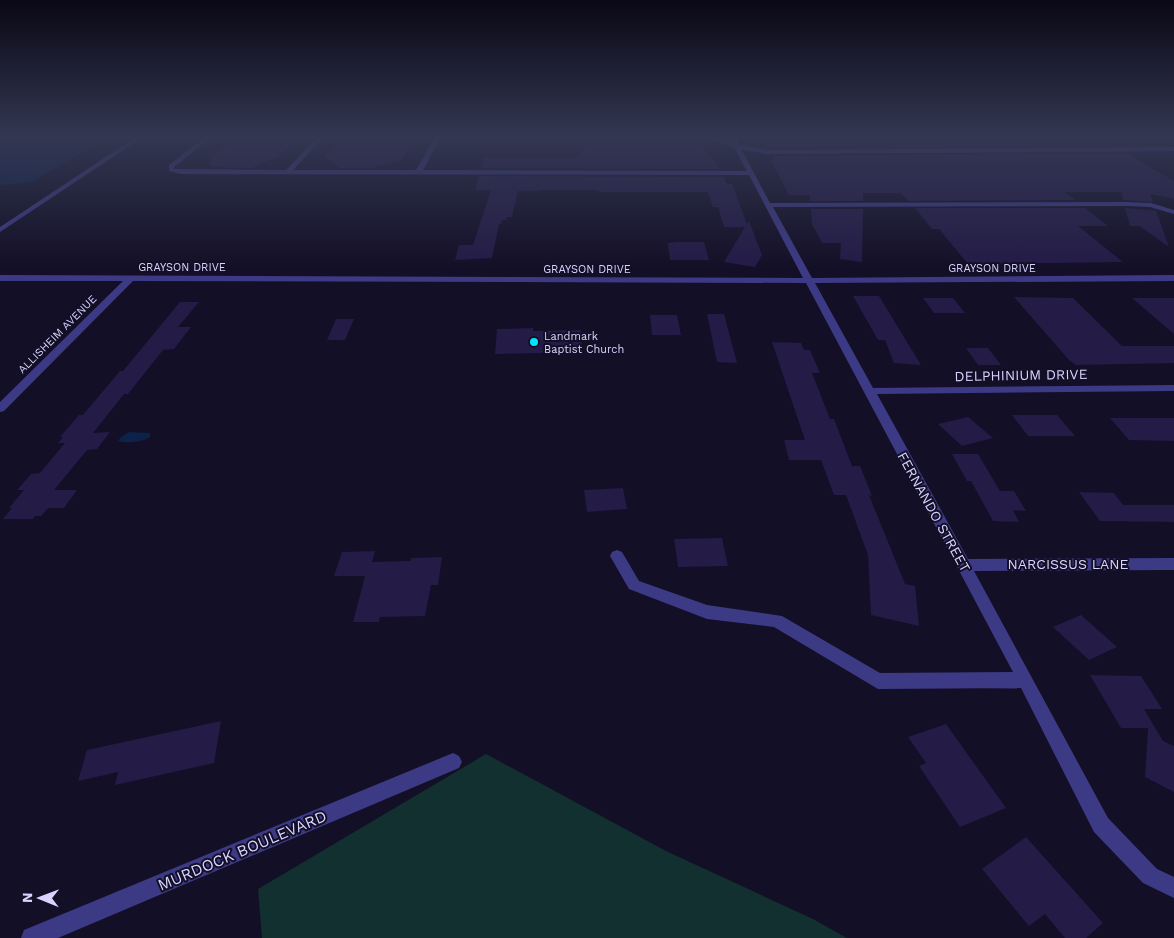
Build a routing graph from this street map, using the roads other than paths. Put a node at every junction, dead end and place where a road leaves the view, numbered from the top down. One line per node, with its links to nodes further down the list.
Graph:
1 (74, 181): 5 (street)
2 (755, 181): 3 (street, FERNANDO STREET)
3 (768, 205): 4 (street); 9 (street, FERNANDO STREET)
4 (1174, 212)
5 (0, 230)
6 (0, 278): 7 (street, GRAYSON DRIVE)
7 (131, 278): 9 (street, GRAYSON DRIVE); 12 (street, ALLISHEIM AVENUE)
8 (1174, 278): 9 (street, GRAYSON DRIVE)
9 (810, 281): 11 (street, FERNANDO STREET)
10 (1174, 388): 11 (street, DELPHINIUM DRIVE)
11 (868, 391): 15 (street, FERNANDO STREET)
12 (0, 408)
13 (617, 556): 16 (street)
14 (1174, 564): 15 (street, NARCISSUS LANE)
15 (963, 565): 16 (street, FERNANDO STREET)
16 (1026, 680): 18 (street, FERNANDO STREET)
17 (453, 762): 19 (street, MURDOCK BOULEVARD)
18 (1174, 888)
19 (32, 938)

